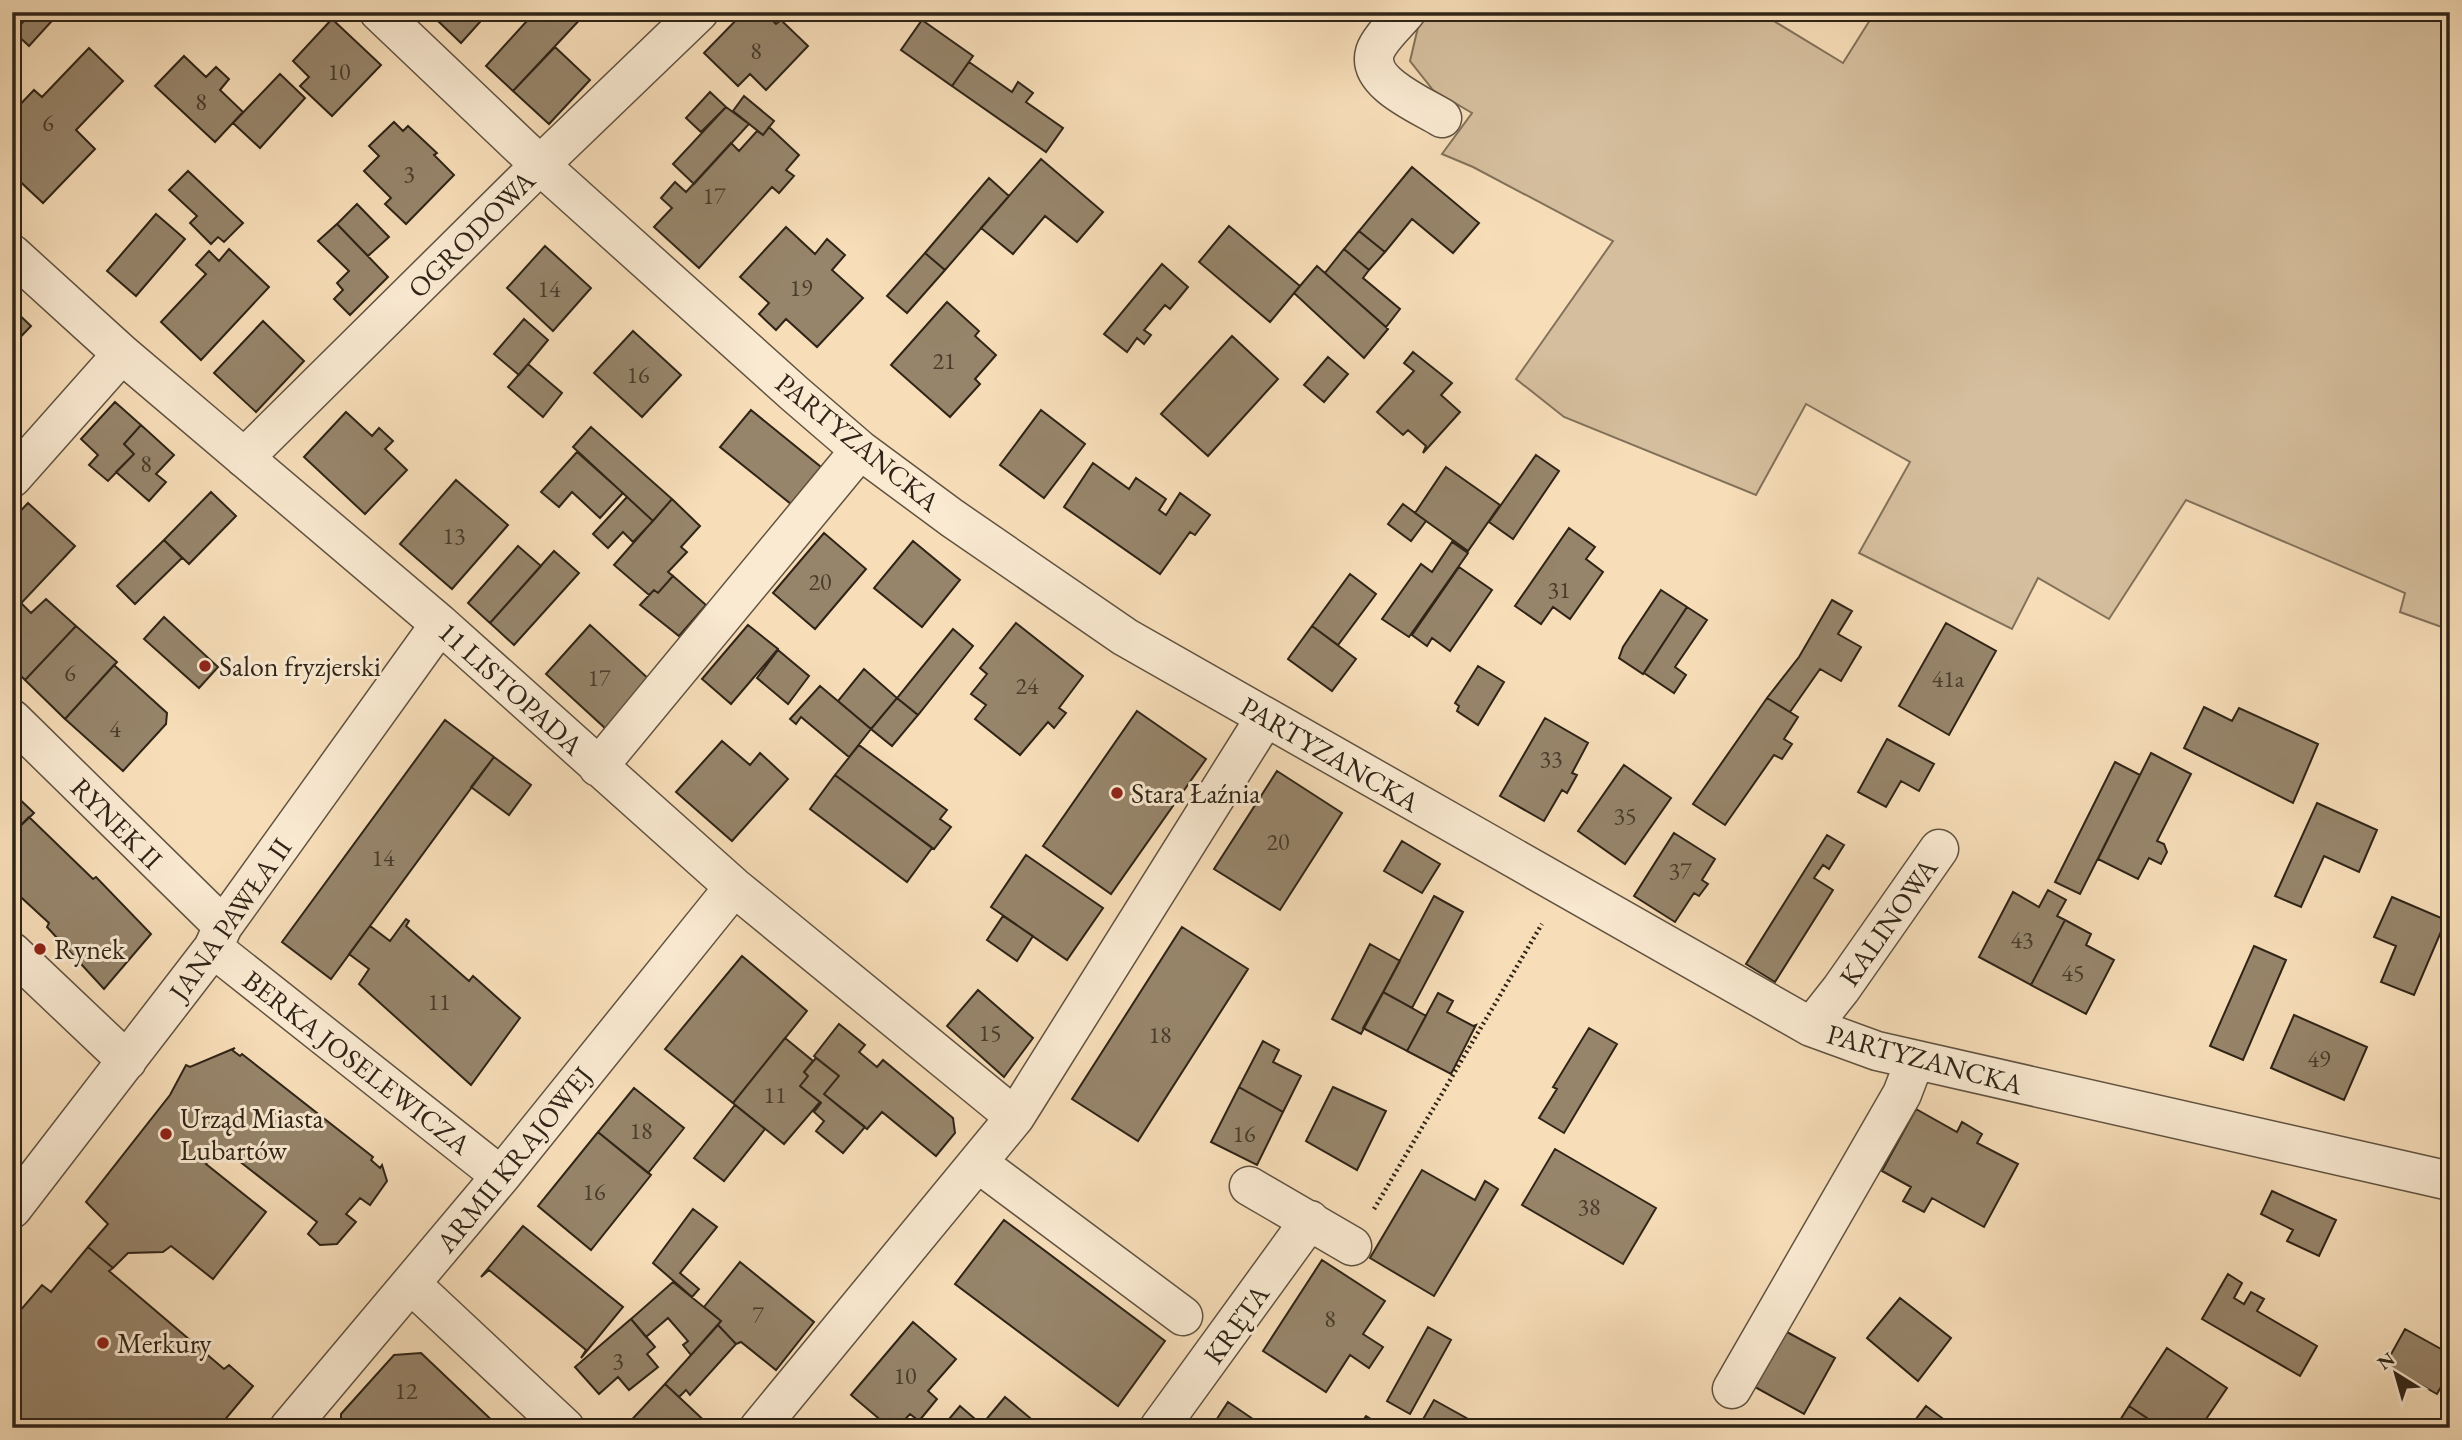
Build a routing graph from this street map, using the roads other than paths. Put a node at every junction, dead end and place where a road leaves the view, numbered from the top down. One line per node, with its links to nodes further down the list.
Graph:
1 (379, 12): 5 (street, PARTYZANCKA)
2 (699, 12): 5 (street, OGRODOWA)
3 (1406, 12): 4 (street)
4 (1443, 118)
5 (540, 165): 8 (street, PARTYZANCKA); 9 (street, OGRODOWA)
6 (12, 254): 7 (street, 11 LISTOPADA)
7 (122, 354): 9 (street, 11 LISTOPADA); 10 (street)
8 (860, 450): 12 (street, PARTYZANCKA); 14 (street)
9 (244, 458): 11 (street, 11 LISTOPADA)
10 (12, 478)
11 (440, 624): 14 (street, 11 LISTOPADA); 17 (street, JANA PAWŁA II)
12 (1265, 718): 19 (street, PARTYZANCKA); 22 (street)
13 (12, 719): 17 (street, RYNEK II)
14 (598, 767): 16 (street, 11 LISTOPADA)
15 (1939, 849): 19 (street, KALINOWA)
16 (734, 887): 22 (street, 11 LISTOPADA); 24 (street, ARMII KRAJOWEJ)
17 (218, 937): 21 (street, JANA PAWŁA II); 24 (street, BERKA JOSELEWICZA)
18 (12, 952): 21 (street)
19 (1811, 1027): 20 (street, PARTYZANCKA)
20 (1915, 1060): 25 (street, PARTYZANCKA); 32 (street)
21 (127, 1061): 27 (street, JANA PAWŁA II)
22 (1015, 1116): 23 (street)
23 (978, 1163): 31 (street); 35 (street)
24 (501, 1176): 30 (street, ARMII KRAJOWEJ)
25 (2450, 1181)
26 (1249, 1186): 28 (street)
27 (12, 1209)
28 (1310, 1220): 29 (street); 36 (street, KRĘTA)
29 (1352, 1246)
30 (411, 1284): 33 (street, ARMII KRAJOWEJ); 34 (street)
31 (1183, 1317)
32 (1732, 1389)
33 (289, 1428)
34 (565, 1428)
35 (758, 1428)
36 (1159, 1428)

